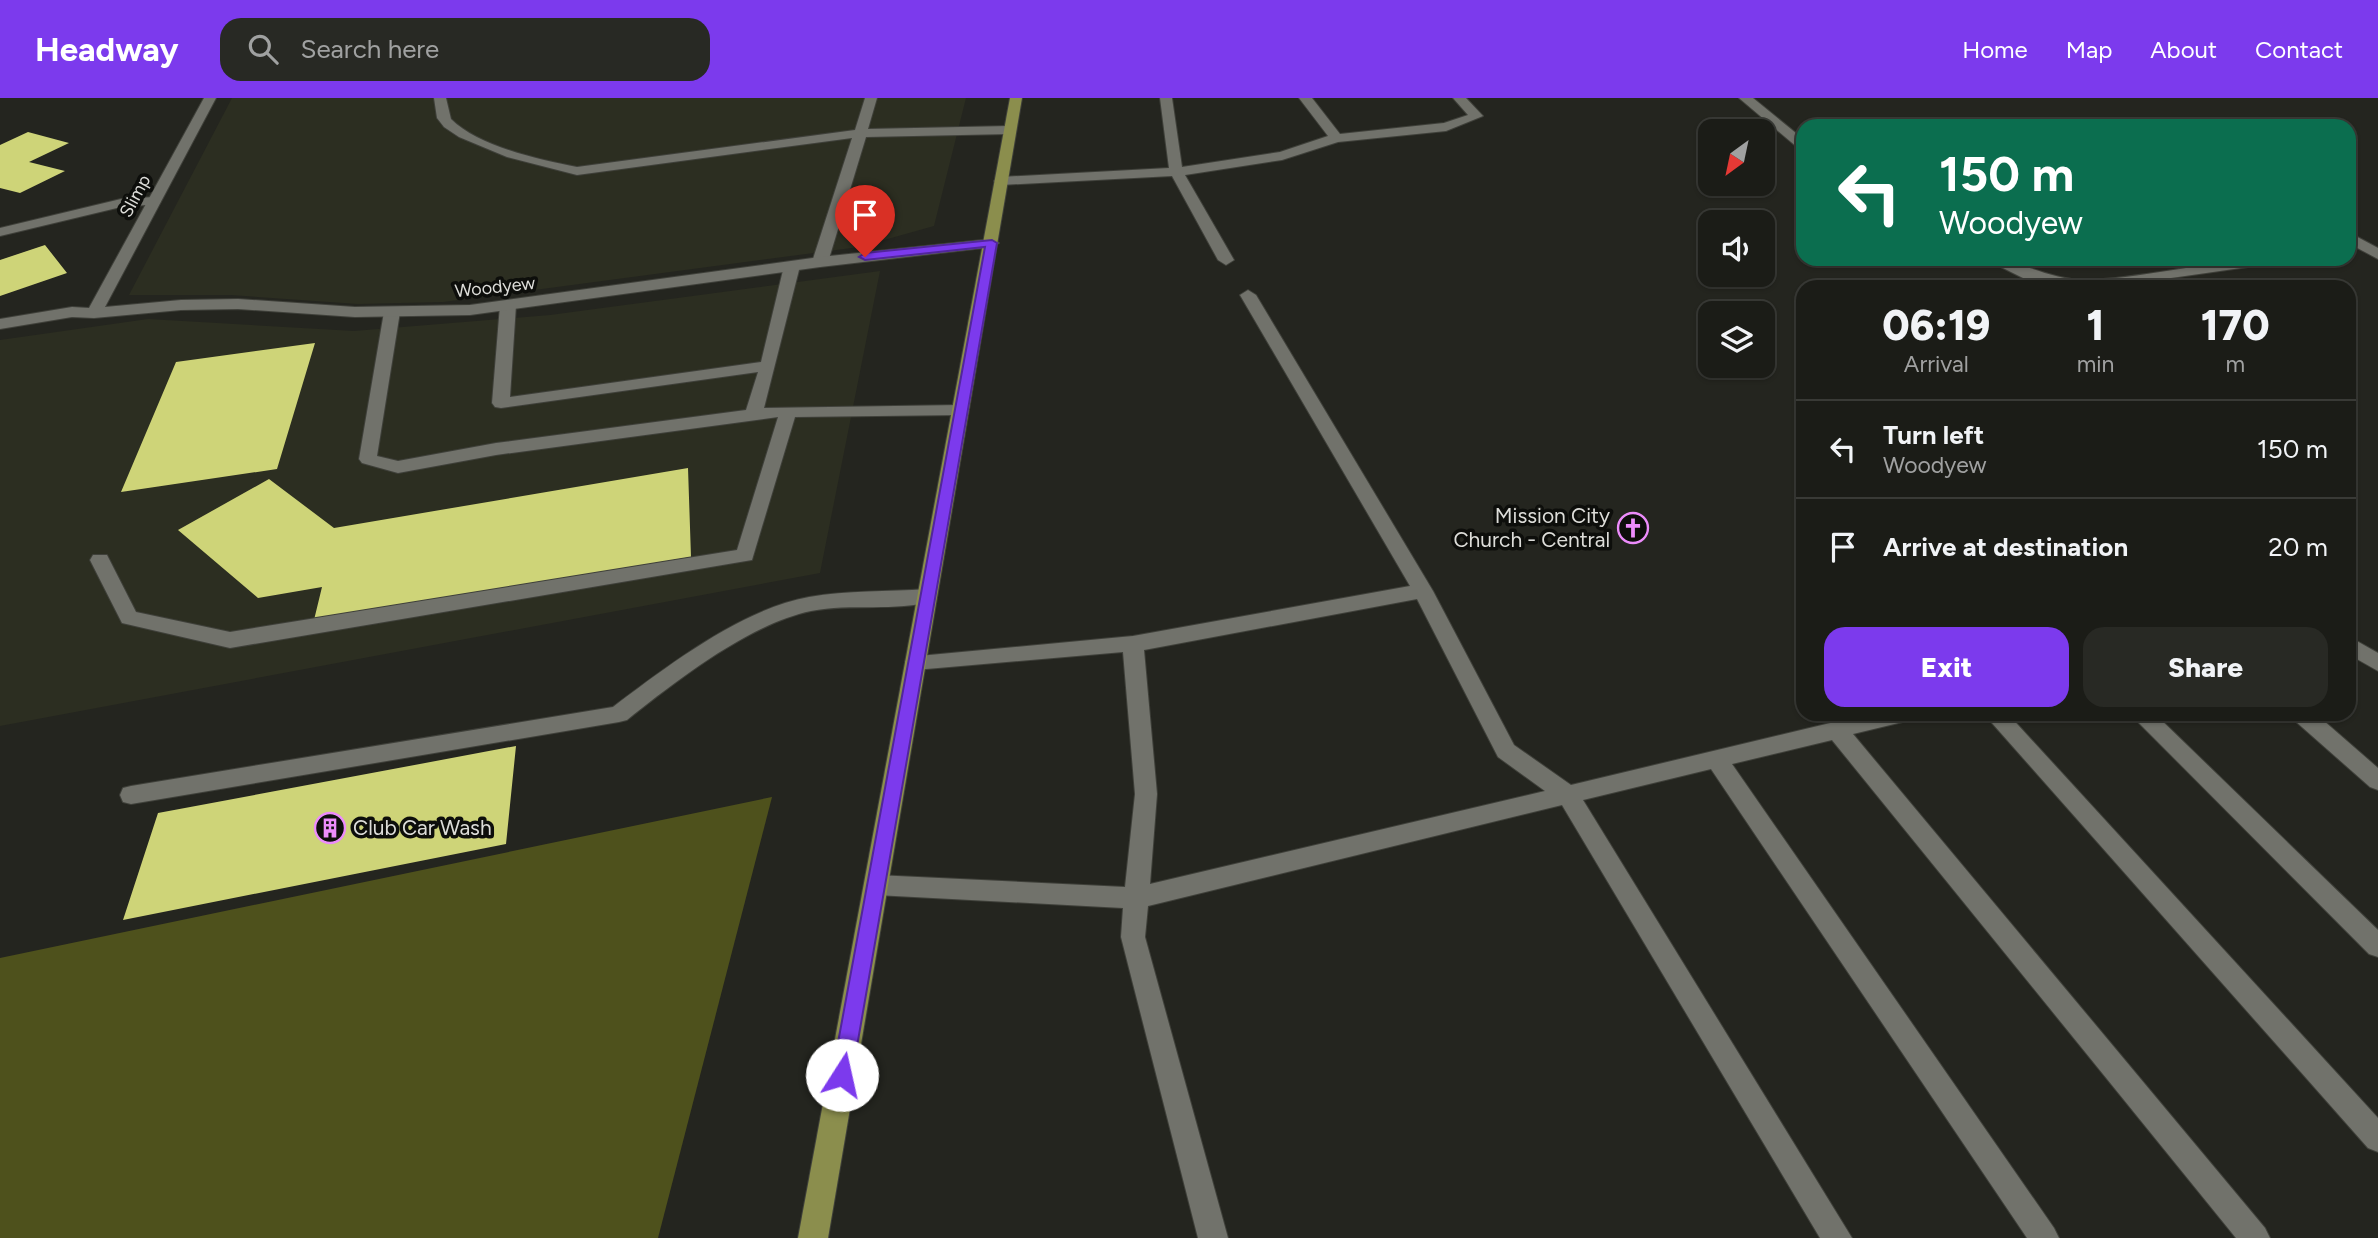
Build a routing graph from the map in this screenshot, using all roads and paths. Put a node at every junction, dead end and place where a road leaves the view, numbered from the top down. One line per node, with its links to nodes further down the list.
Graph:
1 (210, 98): 15 (street, Slimp)
2 (440, 98): 10 (street)
3 (871, 98): 10 (street)
4 (1016, 98): 9 (main road)
5 (1166, 98): 13 (street)
6 (1305, 98): 11 (street)
7 (1459, 98): 11 (street)
8 (1745, 98): 12 (street)
9 (1009, 130): 10 (street); 14 (main road)
10 (860, 133): 21 (street)
11 (1336, 138): 13 (street)
12 (1796, 139)
13 (1176, 172): 14 (street); 20 (street)
14 (1002, 181): 17 (main road)
15 (154, 201): 16 (street); 30 (street, Slimp)
16 (0, 232)
17 (992, 243): 21 (street, Woodyew); 33 (main road)
18 (2356, 246): 19 (street)
19 (2378, 254)
20 (1226, 260)
21 (820, 262): 22 (street, Woodyew)
22 (792, 266): 28 (street, Woodyew); 32 (street)
23 (2007, 266): 25 (street)
24 (2221, 266): 26 (street)
25 (2045, 280)
26 (2124, 280)
27 (1248, 295): 37 (street)
28 (508, 305): 29 (street, Woodyew); 32 (street)
29 (392, 312): 30 (street, Woodyew); 35 (street)
30 (94, 313): 31 (street, Woodyew)
31 (0, 324)
32 (768, 366): 35 (street)
33 (960, 410): 34 (street); 38 (main road)
34 (788, 412): 35 (street); 36 (street)
35 (753, 415)
36 (100, 559)
37 (1423, 591): 39 (street); 50 (street)
38 (927, 596): 41 (main road); 51 (street)
39 (1133, 644): 41 (street); 53 (street)
40 (2356, 648): 42 (street)
41 (915, 662): 52 (main road)
42 (2378, 663)
43 (1874, 721): 47 (street)
44 (2002, 721): 55 (street)
45 (2148, 721): 54 (street)
46 (2310, 721): 49 (street)
47 (1837, 730): 48 (street); 60 (street)
48 (1716, 759): 50 (street); 59 (street)
49 (2378, 781)
50 (1567, 794): 53 (street); 58 (street)
51 (131, 795)
52 (876, 885): 53 (street); 56 (main road)
53 (1137, 898): 57 (street)
54 (2378, 946)
55 (2378, 1138)
56 (813, 1238)
57 (1213, 1238)
58 (1837, 1238)
59 (2044, 1238)
60 (2255, 1238)

